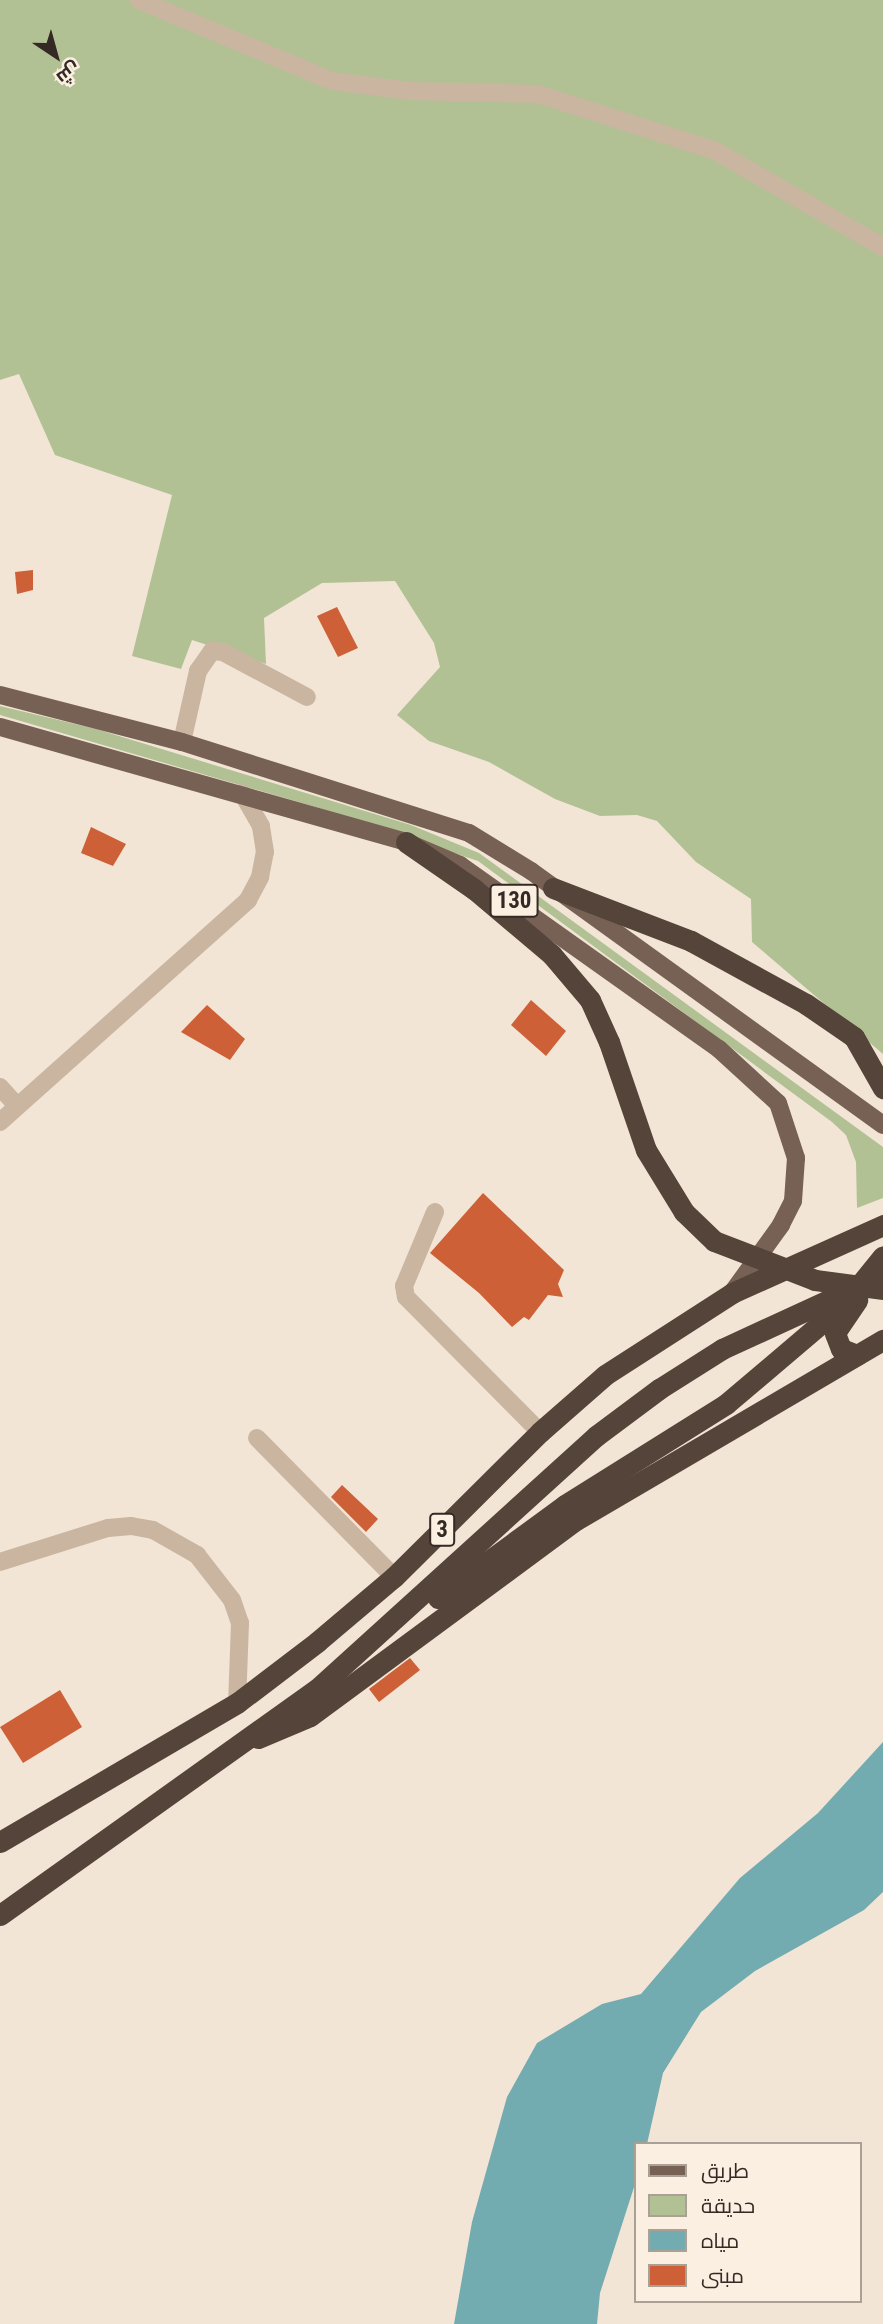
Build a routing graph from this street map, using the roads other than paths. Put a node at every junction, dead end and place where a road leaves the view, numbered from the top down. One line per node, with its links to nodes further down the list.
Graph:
1 (139, 0): 2 (street)
2 (883, 247)
3 (0, 695): 6 (main road, 130)
4 (307, 697): 6 (street)
5 (0, 727): 7 (main road, 130)
6 (182, 741): 9 (main road, 130)
7 (242, 793): 8 (main road, 130); 12 (street)
8 (406, 842): 19 (highway, bridge); 20 (main road, 130)
9 (553, 888): 11 (highway); 14 (main road, 130)
10 (0, 1087): 12 (street)
11 (883, 1088)
12 (17, 1106): 13 (street)
13 (0, 1122)
14 (883, 1125)
15 (435, 1212): 25 (street)
16 (883, 1225): 20 (highway, 3)
17 (883, 1256): 29 (highway, bridge)
18 (883, 1277): 21 (highway); 29 (highway, 3)
19 (883, 1289)
20 (732, 1293): 25 (highway, 3)
21 (835, 1333): 23 (highway); 24 (highway)
22 (883, 1340): 23 (highway)
23 (856, 1355): 24 (highway)
24 (807, 1383): 31 (highway)
25 (540, 1432): 28 (highway, 3)
26 (257, 1438): 28 (street)
27 (0, 1562): 30 (street)
28 (394, 1577): 30 (highway, 3)
29 (317, 1689): 31 (highway, 3)
30 (237, 1703): 32 (highway, 3)
31 (246, 1740): 33 (highway, 3)
32 (0, 1842)
33 (0, 1915)

